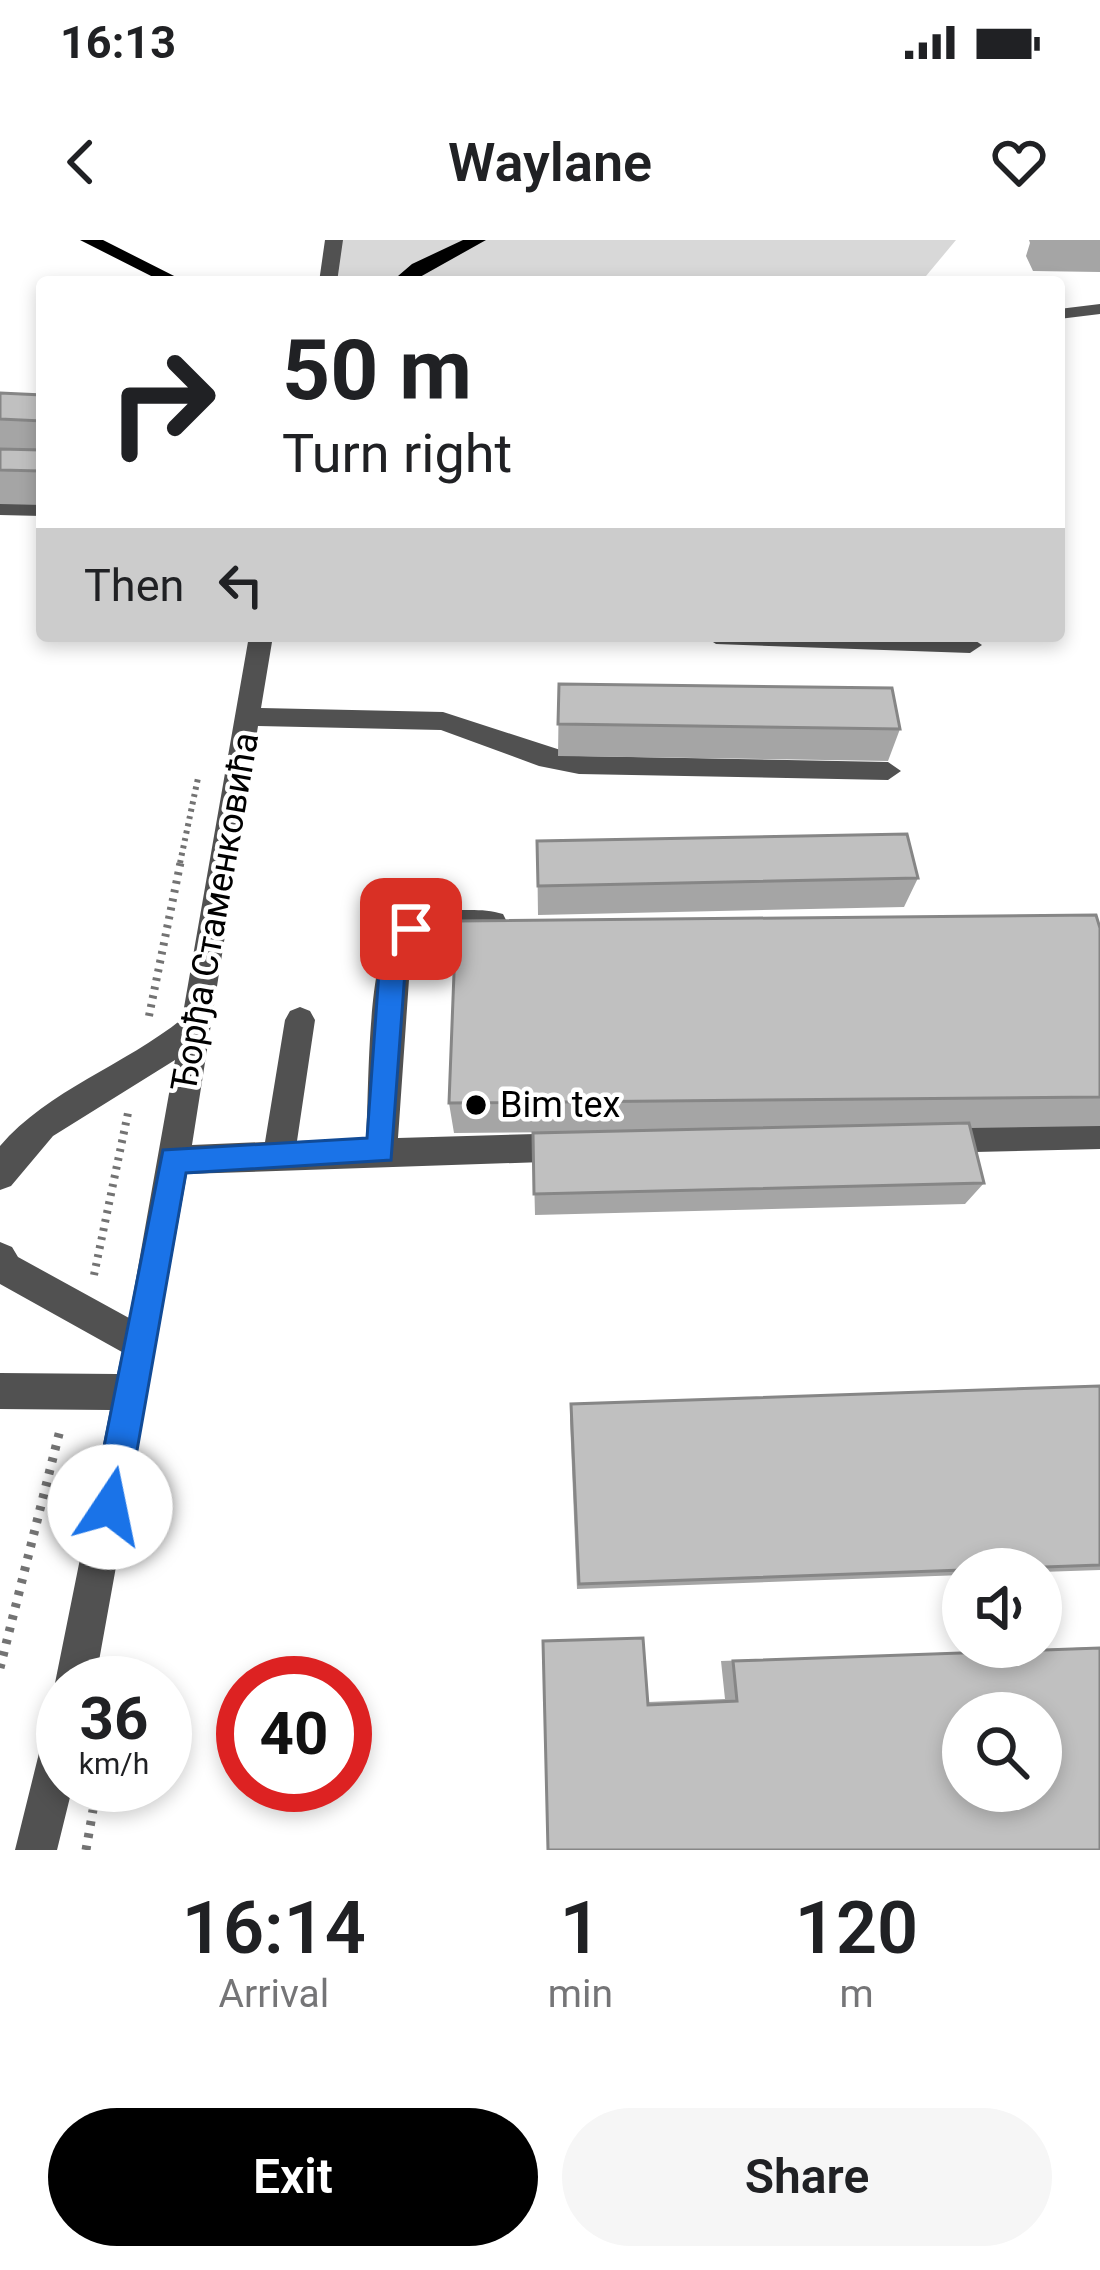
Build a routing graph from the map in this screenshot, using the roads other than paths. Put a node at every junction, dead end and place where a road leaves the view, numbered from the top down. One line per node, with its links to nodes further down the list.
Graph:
1 (89, 240): 4 (main road)
2 (334, 240): 5 (street)
3 (477, 240): 6 (main road)
4 (164, 276)
5 (329, 276)
6 (408, 276)
7 (1100, 309): 8 (street)
8 (1065, 313)
9 (0, 508): 10 (street)
10 (36, 509)
11 (260, 642): 14 (street, Ђорђа Стаменковића)
12 (885, 642): 13 (street)
13 (970, 645)
14 (248, 717): 15 (street); 18 (street, Ђорђа Стаменковића)
15 (888, 771)
16 (518, 921): 22 (street)
17 (300, 1019): 23 (street)
18 (196, 1026): 24 (street, Ђорђа Стаменковића); 25 (street)
19 (1100, 1135): 20 (street)
20 (908, 1139)
21 (597, 1146): 22 (street)
22 (381, 1151): 23 (street)
23 (279, 1155): 24 (street)
24 (174, 1160): 27 (street, Ђорђа Стаменковића)
25 (0, 1175)
26 (0, 1258): 27 (street)
27 (141, 1344): 29 (street, Ђорђа Стаменковића)
28 (0, 1391): 29 (street)
29 (132, 1392): 30 (street, Ђорђа Стаменковића)
30 (80, 1656)
31 (45, 1812): 32 (street)
32 (36, 1850)

